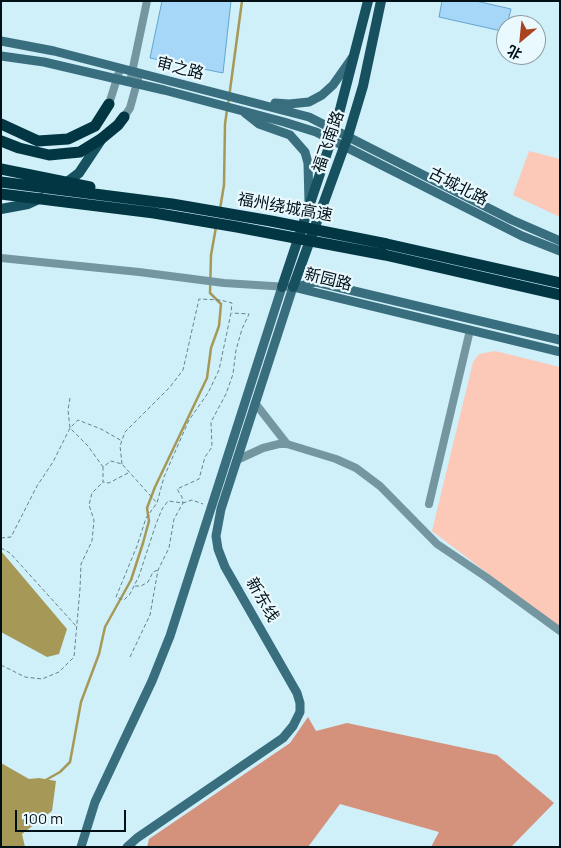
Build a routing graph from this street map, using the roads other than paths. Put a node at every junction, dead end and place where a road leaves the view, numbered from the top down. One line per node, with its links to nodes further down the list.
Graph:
1 (147, 1): 8 (street)
2 (368, 1): 5 (main road, 福飞南路)
3 (381, 1): 19 (main road, 福飞南路)
4 (1, 41): 7 (main road, 审之路)
5 (356, 52): 11 (main road); 16 (main road, 福飞南路)
6 (1, 56): 9 (main road, 审之路)
7 (120, 69): 8 (main road, 审之路); 9 (street)
8 (136, 73): 10 (street); 11 (main road, 审之路)
9 (117, 79): 10 (main road, 审之路); 12 (street)
10 (134, 83): 13 (main road, 审之路); 14 (street)
11 (242, 100): 16 (main road, 审之路)
12 (109, 104): 15 (highway)
13 (240, 110): 18 (main road, 审之路); 25 (main road)
14 (124, 117): 17 (highway)
15 (1, 124)
16 (335, 129): 18 (main road, 福飞南路); 19 (main road, 审之路)
17 (102, 139): 20 (highway); 26 (main road)
18 (332, 140): 19 (main road, 审之路); 25 (main road, 福飞南路)
19 (347, 141): 27 (main road, 古城北路); 28 (main road, 古城北路); 32 (main road, 福飞南路)
20 (1, 142)
21 (1, 170): 24 (highway, bridge)
22 (1, 182): 24 (highway, 福州绕城高速, bridge)
23 (1, 195): 33 (highway, 福州绕城高速, bridge)
24 (172, 204): 30 (highway, 福州绕城高速, bridge)
25 (309, 207): 31 (main road, 福飞南路)
26 (1, 209)
27 (560, 241)
28 (560, 252)
29 (1, 258): 31 (street)
30 (560, 283)
31 (282, 287): 32 (street); 42 (main road)
32 (293, 288): 34 (main road, 新园路); 35 (main road, 新园路); 37 (main road, 新东线)
33 (560, 295)
34 (470, 330): 36 (main road, 新园路); 40 (street)
35 (560, 340)
36 (560, 352)
37 (255, 403): 38 (street); 39 (main road, 新东线)
38 (287, 444): 39 (street); 41 (street)
39 (237, 460): 43 (main road, 新东线)
40 (429, 504)
41 (560, 631)
42 (81, 847)
43 (127, 847)

